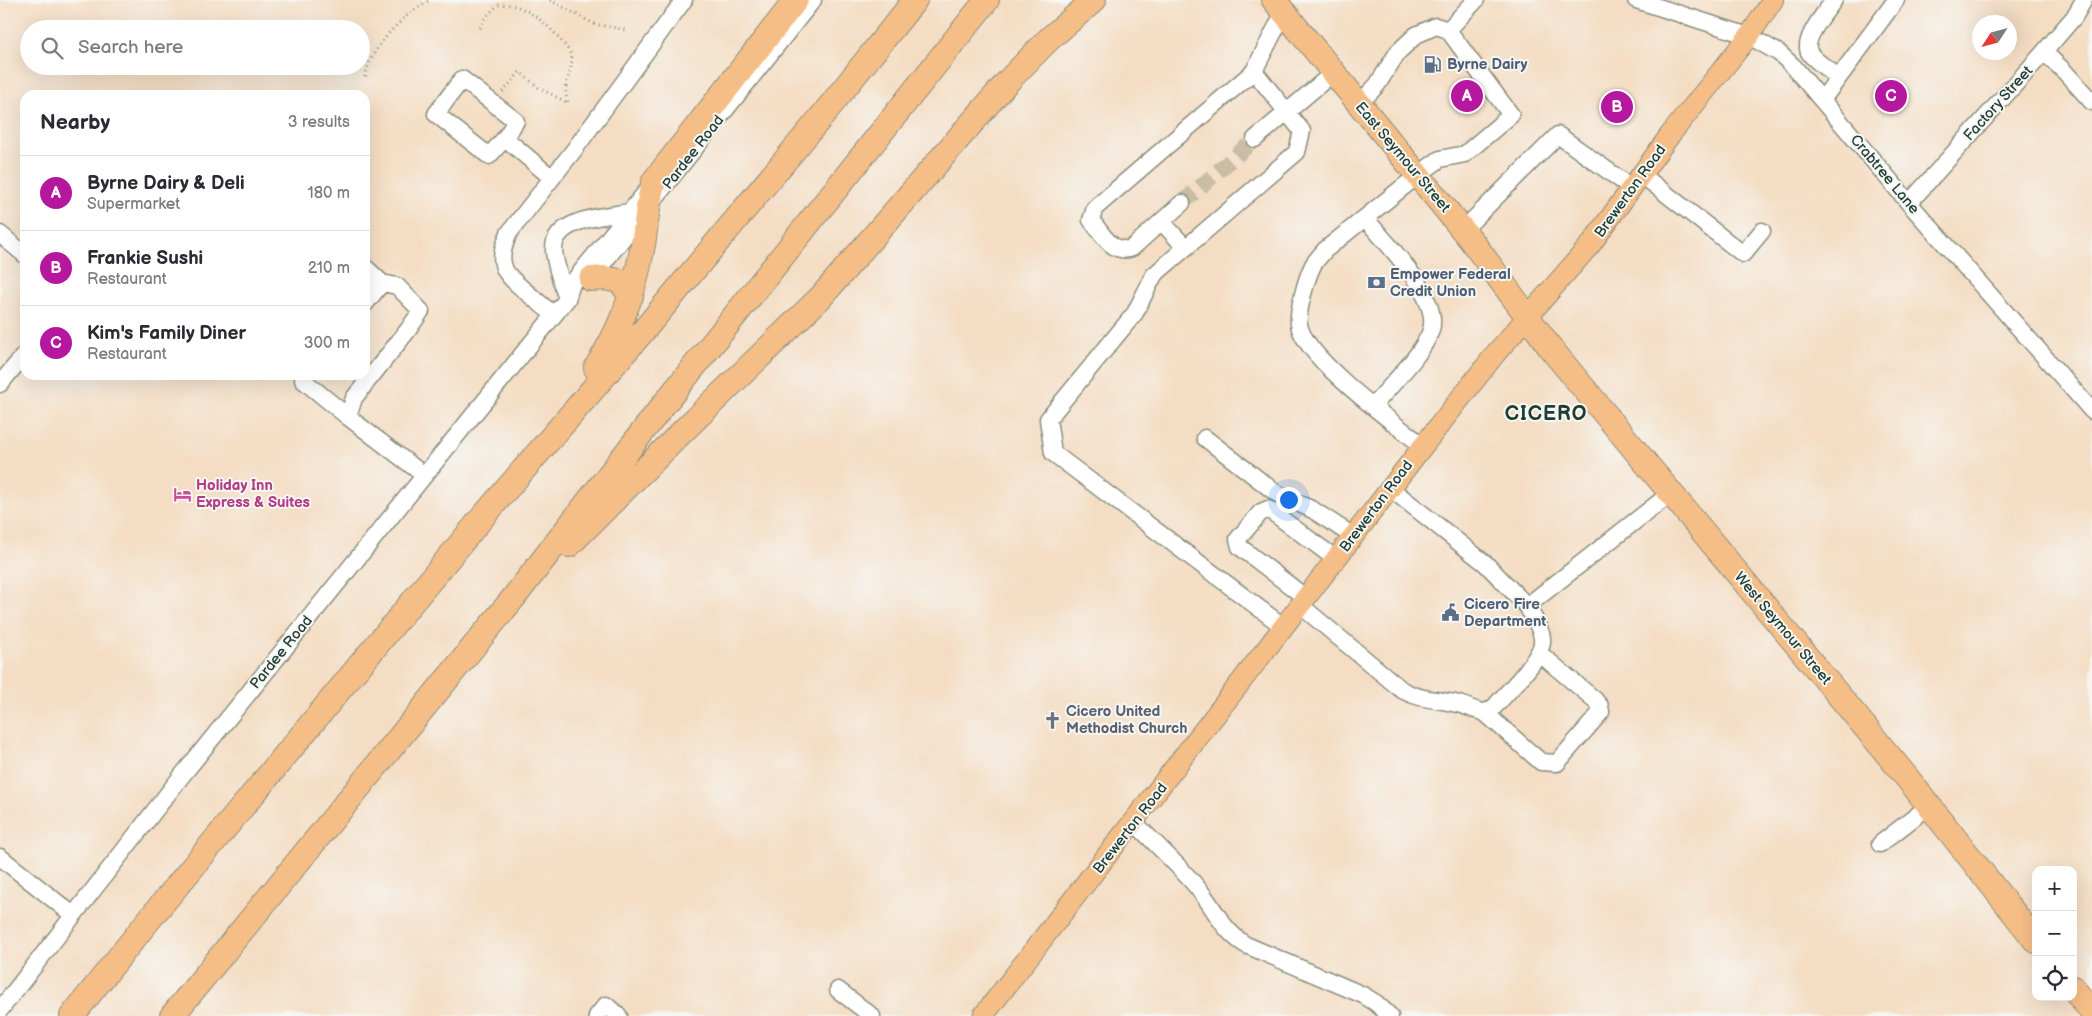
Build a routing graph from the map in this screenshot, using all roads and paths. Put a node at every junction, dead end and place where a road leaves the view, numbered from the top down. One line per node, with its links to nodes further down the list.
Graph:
1 (430, 0): 21 (path)
2 (550, 0): 17 (path)
3 (684, 0): 33 (street)
4 (796, 0): 37 (highway, Pardee Road)
5 (813, 0): 37 (street, Pardee Road)
6 (915, 0): 61 (highway)
7 (987, 0): 69 (highway)
8 (1094, 0): 69 (highway)
9 (1476, 0): 18 (street)
10 (1636, 0): 19 (street, Crabtree Lane)
11 (1773, 0): 19 (main road, Brewerton Road)
12 (1834, 0): 24 (street)
13 (1896, 0): 24 (street)
14 (2084, 0): 20 (street, Factory Street)
15 (1279, 6): 22 (street); 23 (highway, East Seymour Street)
16 (480, 28): 27 (path)
17 (627, 30)
18 (1448, 30): 28 (street); 32 (street)
19 (1749, 36): 25 (street, Crabtree Lane); 34 (main road, Brewerton Road)
20 (2044, 52): 26 (street); 36 (street, Factory Street)
21 (370, 64)
22 (1254, 71): 29 (street); 39 (street)
23 (1333, 73): 28 (highway, East Seymour Street); 29 (street)
24 (1838, 78): 25 (street)
25 (1822, 100): 36 (street, Crabtree Lane)
26 (2092, 102)
27 (494, 103): 30 (street); 30 (street)
28 (1359, 104): 32 (highway, East Seymour Street)
29 (1288, 111): 31 (street); 43 (street)
30 (505, 138): 33 (street)
31 (1255, 139)
32 (1418, 175): 38 (street); 40 (highway, East Seymour Street)
33 (552, 178): 51 (street)
34 (1637, 181): 40 (street); 41 (street); 52 (main road, Brewerton Road)
35 (1182, 203): 39 (street)
36 (1909, 203): 59 (street, Crabtree Lane)
37 (638, 211): 46 (street, Pardee Road); 48 (highway); 50 (street, Pardee Road); 50 (street)
38 (1365, 218): 58 (street); 58 (street)
39 (1162, 222): 43 (street)
40 (1463, 230): 52 (highway, East Seymour Street)
41 (1762, 231)
42 (0, 234): 44 (street)
43 (1185, 247): 72 (street)
44 (20, 251)
45 (370, 272): 47 (street)
46 (591, 279): 48 (highway); 50 (street, Pardee Road)
47 (382, 284): 49 (street); 54 (street)
48 (631, 296): 61 (highway)
49 (370, 298)
50 (567, 298): 51 (street, Pardee Road)
51 (554, 315): 64 (street, Pardee Road)
52 (1528, 317): 63 (main road, Brewerton Road); 66 (highway, West Seymour Street)
53 (20, 360): 57 (street)
54 (370, 378)
55 (306, 380): 60 (street)
56 (368, 380): 60 (street)
57 (0, 384)
58 (1373, 406): 63 (street)
59 (2092, 410)
60 (348, 417): 64 (street)
61 (551, 438): 85 (highway)
62 (1206, 438): 67 (street)
63 (1423, 446): 65 (main road, Brewerton Road)
64 (424, 475): 79 (street, Pardee Road)
65 (1390, 488): 67 (main road, Brewerton Road); 71 (street)
66 (1671, 494): 71 (street); 75 (highway, West Seymour Street)
67 (1353, 536): 68 (main road, Brewerton Road)
68 (1336, 559): 70 (main road, Brewerton Road); 70 (street)
69 (515, 596): 86 (highway)
70 (1303, 602): 72 (main road, Brewerton Road); 74 (street)
71 (1527, 606): 73 (street)
72 (1284, 626): 76 (main road, Brewerton Road)
73 (1539, 653): 74 (street); 74 (street)
74 (1484, 712)
75 (1929, 806): 77 (street); 80 (highway, West Seymour Street)
76 (1134, 822): 90 (main road, Brewerton Road); 91 (street)
77 (1880, 844)
78 (0, 856): 79 (street)
79 (73, 916): 83 (street, Pardee Road)
80 (2032, 936)
81 (838, 990): 89 (street)
82 (2077, 993): 84 (highway)
83 (0, 1010)
84 (2092, 1012)
85 (72, 1016)
86 (172, 1016)
87 (597, 1016): 88 (street)
88 (619, 1016)
89 (872, 1016)
90 (984, 1016)
91 (1390, 1016)

